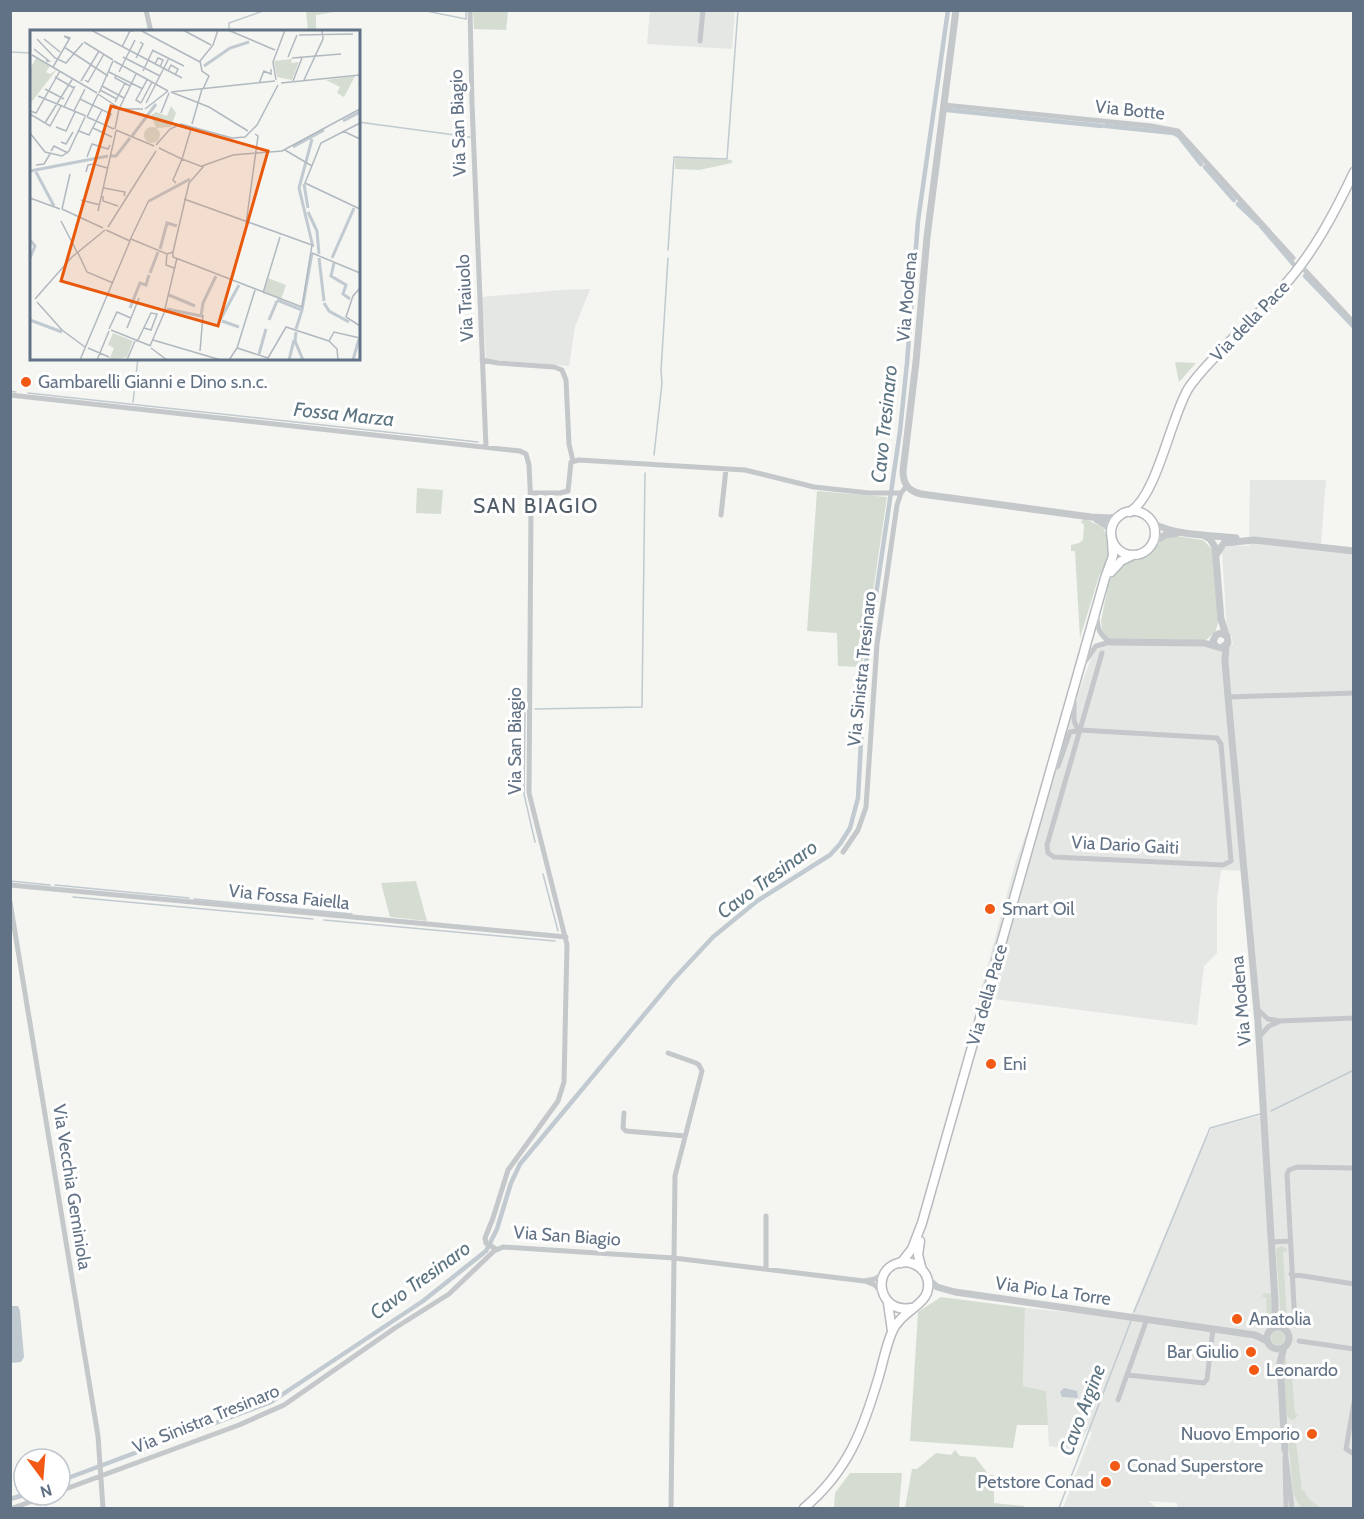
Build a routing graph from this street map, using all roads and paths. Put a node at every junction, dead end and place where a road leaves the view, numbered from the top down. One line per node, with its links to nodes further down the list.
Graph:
1 (146, 10): 5 (street)
2 (470, 10): 9 (street, Via San Biagio)
3 (703, 10): 6 (street)
4 (956, 10): 7 (street, Via Modena)
5 (151, 30)
6 (700, 41)
7 (944, 105): 10 (street, Via Botte); 19 (street, Via Modena)
8 (1353, 172): 11 (main road, Via della Pace)
9 (477, 234): 13 (street, Via Traiuolo)
10 (1293, 258)
11 (1300, 266): 12 (street); 18 (main road, Via della Pace)
12 (1353, 323)
13 (482, 360): 15 (street, Via Traiuolo); 16 (street)
14 (10, 395): 15 (street)
15 (486, 447): 20 (street, Via San Biagio)
16 (573, 461): 17 (street); 20 (street)
17 (726, 469): 19 (street); 22 (street)
18 (1155, 474): 21 (main road, Via della Pace); 25 (main road, Via della Pace)
19 (901, 491): 24 (street); 51 (street, Via Sinistra Tresinaro)
20 (530, 493): 54 (street, Via San Biagio)
21 (1130, 512): 23 (main road); 25 (main road)
22 (721, 515)
23 (1120, 516): 24 (street); 28 (main road, Via della Pace)
24 (1091, 517): 28 (street)
25 (1151, 521): 26 (street); 30 (main road, Via della Pace)
26 (1186, 533): 27 (street); 30 (street)
27 (1203, 535): 29 (street); 33 (street, Via Modena)
28 (1111, 537): 32 (main road); 34 (main road, Via della Pace)
29 (1254, 540): 31 (street); 33 (street)
30 (1152, 543): 32 (main road, Via della Pace)
31 (1353, 551)
32 (1134, 555): 34 (main road, Via della Pace)
33 (1216, 555): 36 (street, Via Modena)
34 (1101, 594): 35 (main road, Via della Pace)
35 (1097, 605): 39 (street); 43 (main road, Via della Pace)
36 (1221, 619): 37 (street, Via Modena); 38 (street, Via Modena)
37 (1226, 635): 38 (street); 40 (street, Via Modena)
38 (1216, 641): 39 (street); 40 (street); 42 (street, Via Modena)
39 (1110, 642): 43 (street)
40 (1226, 645): 42 (street, Via Modena)
41 (1102, 653): 47 (street, Via Dario Gaiti)
42 (1225, 661): 46 (street, Via Modena)
43 (1078, 676): 45 (main road, Via della Pace)
44 (1353, 693): 46 (street)
45 (1072, 694): 47 (street, Via Dario Gaiti); 48 (main road, Via della Pace)
46 (1228, 697): 49 (street, Via Modena)
47 (1080, 730): 48 (street, Via Dario Gaiti); 50 (street, Via Dario Gaiti); 50 (street, Via Dario Gaiti)
48 (1051, 770): 65 (main road, Via della Pace)
49 (1238, 800): 50 (street); 55 (street, Via Modena)
50 (1226, 801)
51 (843, 852)
52 (10, 885): 54 (street, Via Fossa Faiella)
53 (10, 902): 101 (street, Via Vecchia Geminiola)
54 (566, 937): 68 (street, Via San Biagio)
55 (1257, 1009): 57 (street, Via Modena); 58 (street)
56 (1353, 1018): 58 (street)
57 (1258, 1022): 58 (street); 59 (street, Via Modena)
58 (1269, 1022): 59 (street)
59 (1259, 1037): 67 (street, Via Modena)
60 (668, 1053): 62 (street)
61 (624, 1113): 62 (street)
62 (685, 1137): 69 (street)
63 (1353, 1168): 66 (street)
64 (766, 1216): 71 (street)
65 (922, 1223): 70 (main road, Via della Pace); 73 (main road, Via della Pace)
66 (1289, 1241): 67 (street); 74 (street)
67 (1272, 1242): 80 (street, Via Modena)
68 (492, 1246): 69 (street, Via San Biagio); 101 (street, Via Sinistra Tresinaro)
69 (674, 1258): 71 (street); 105 (street)
70 (901, 1263): 72 (main road); 73 (main road)
71 (766, 1269): 75 (street)
72 (886, 1272): 75 (street); 79 (main road)
73 (925, 1274): 77 (street, Via Pio La Torre); 78 (main road)
74 (1291, 1274): 76 (street); 83 (street)
75 (864, 1281): 79 (street)
76 (1353, 1284)
77 (955, 1292): 78 (street, Via Pio La Torre); 82 (street, Via Pio La Torre)
78 (926, 1296): 81 (main road)
79 (885, 1298): 81 (main road); 87 (main road)
80 (1275, 1302): 84 (street, Via Modena); 86 (street, Via Modena)
81 (911, 1308): 87 (main road)
82 (1147, 1319): 85 (street, Via Pio La Torre); 96 (street)
83 (1295, 1325)
84 (1284, 1328): 86 (street); 89 (street)
85 (1213, 1329): 88 (street, Via Pio La Torre); 96 (street)
86 (1271, 1329): 88 (street, Via Pio La Torre); 90 (street)
87 (892, 1332): 106 (main road)
88 (1255, 1335): 90 (street, Via Pio La Torre)
89 (1289, 1335): 91 (street); 92 (street)
90 (1268, 1341): 93 (street)
91 (1299, 1341): 92 (street); 94 (street)
92 (1286, 1346): 93 (street); 95 (street)
93 (1274, 1348): 95 (street)
94 (1353, 1349)
95 (1280, 1363): 99 (street)
96 (1127, 1375): 97 (street)
97 (1118, 1400)
98 (1353, 1402): 100 (street)
99 (1286, 1450): 103 (street)
100 (1353, 1454)
101 (100, 1475): 102 (street, Via Sinistra Tresinaro); 104 (street, Via Vecchia Geminiola)
102 (72, 1486)
103 (1288, 1497): 107 (street); 108 (street); 109 (street)
104 (102, 1509)
105 (670, 1509)
106 (804, 1509)
107 (1283, 1509)
108 (1292, 1509)
109 (1299, 1509)

